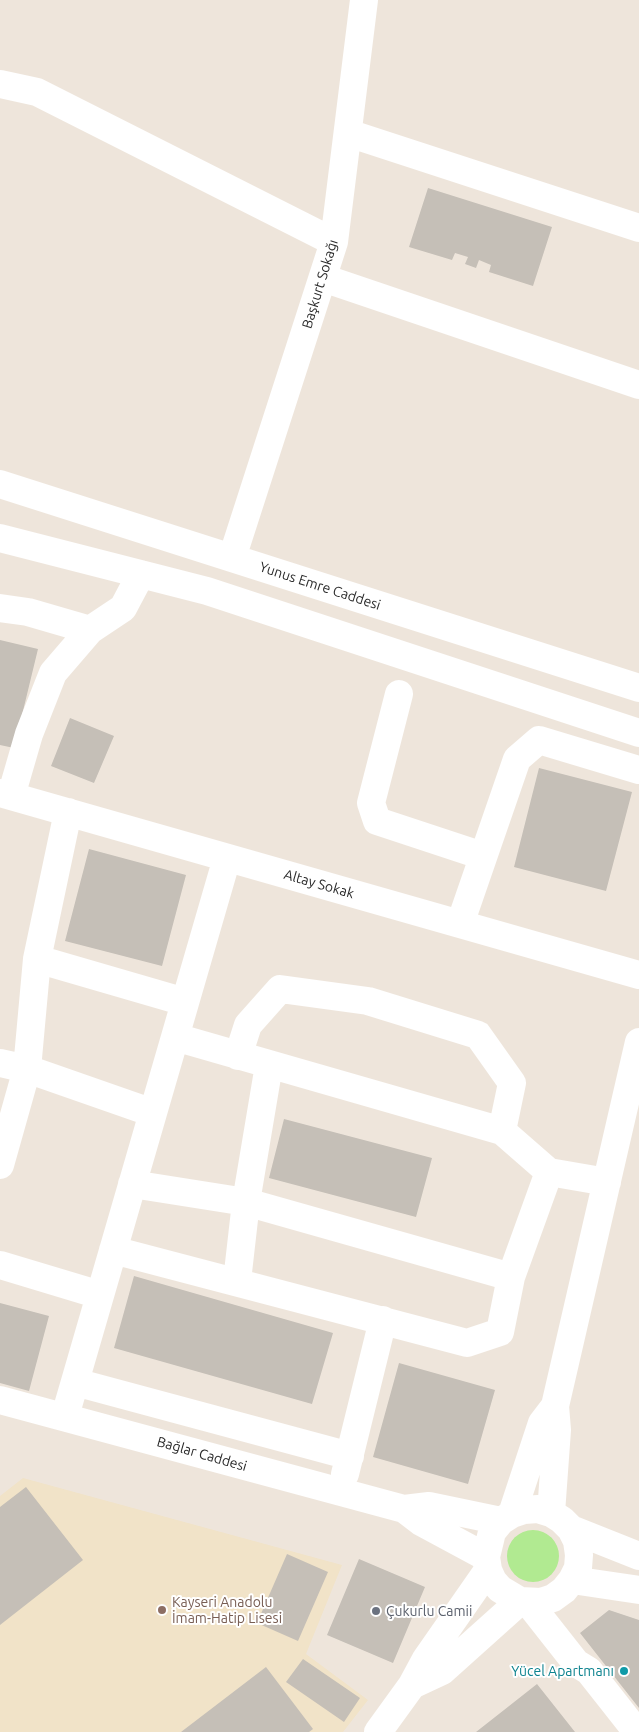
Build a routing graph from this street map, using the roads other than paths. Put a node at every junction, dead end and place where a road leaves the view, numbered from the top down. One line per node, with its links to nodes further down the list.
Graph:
1 (364, 0): 3 (street, Başkurt Sokağı)
2 (0, 84): 5 (street)
3 (348, 133): 4 (street); 5 (street, Başkurt Sokağı)
4 (639, 228)
5 (334, 242): 6 (street, Başkurt Sokağı)
6 (323, 278): 7 (street); 11 (street, Başkurt Sokağı)
7 (639, 385)
8 (0, 470): 9 (street)
9 (12, 488): 11 (street, Yunus Emre Caddesi)
10 (0, 538): 12 (street)
11 (232, 558): 15 (street, Yunus Emre Caddesi)
12 (141, 574): 14 (street); 17 (street)
13 (0, 608): 14 (street)
14 (90, 630): 19 (street)
15 (639, 688)
16 (399, 694): 21 (street)
17 (639, 733)
18 (639, 770): 21 (street)
19 (5, 794): 20 (street, Altay Sokak)
20 (68, 812): 22 (street, Altay Sokak); 24 (street)
21 (483, 856): 23 (street)
22 (227, 858): 23 (street, Altay Sokak); 26 (street)
23 (460, 924): 25 (street, Altay Sokak)
24 (37, 959): 26 (street); 32 (street)
25 (639, 975)
26 (185, 1002): 27 (street)
27 (175, 1037): 29 (street); 33 (street)
28 (639, 1042): 37 (street)
29 (238, 1056): 31 (street); 34 (street)
30 (0, 1063): 32 (street)
31 (269, 1065): 34 (street); 39 (street)
32 (27, 1069): 33 (street); 35 (street)
33 (153, 1113): 38 (street)
34 (502, 1131): 36 (street)
35 (0, 1165)
36 (548, 1172): 37 (street); 42 (street)
37 (607, 1182): 48 (street)
38 (132, 1184): 39 (street); 40 (street)
39 (246, 1202): 42 (street); 43 (street)
40 (113, 1250): 43 (street); 44 (street)
41 (0, 1265): 44 (street)
42 (511, 1277): 45 (street)
43 (237, 1281): 45 (street)
44 (100, 1295): 46 (street)
45 (383, 1320): 50 (street)
46 (75, 1382): 49 (street); 50 (street)
47 (0, 1400): 49 (street, Bağlar Caddesi)
48 (555, 1406): 53 (street); 54 (street)
49 (65, 1416): 51 (street, Bağlar Caddesi)
50 (350, 1456): 51 (street)
51 (341, 1493): 52 (street, Bağlar Caddesi)
52 (404, 1508): 53 (street, Bağlar Caddesi); 56 (street, Bağlar Caddesi)
53 (506, 1518): 54 (street); 56 (street)
54 (561, 1521): 55 (street); 58 (street)
55 (639, 1556)
56 (487, 1564): 58 (street); 59 (street)
57 (639, 1590): 58 (street)
58 (543, 1595): 59 (street); 60 (street)
59 (412, 1686): 61 (street)
60 (632, 1730)
61 (378, 1732)

